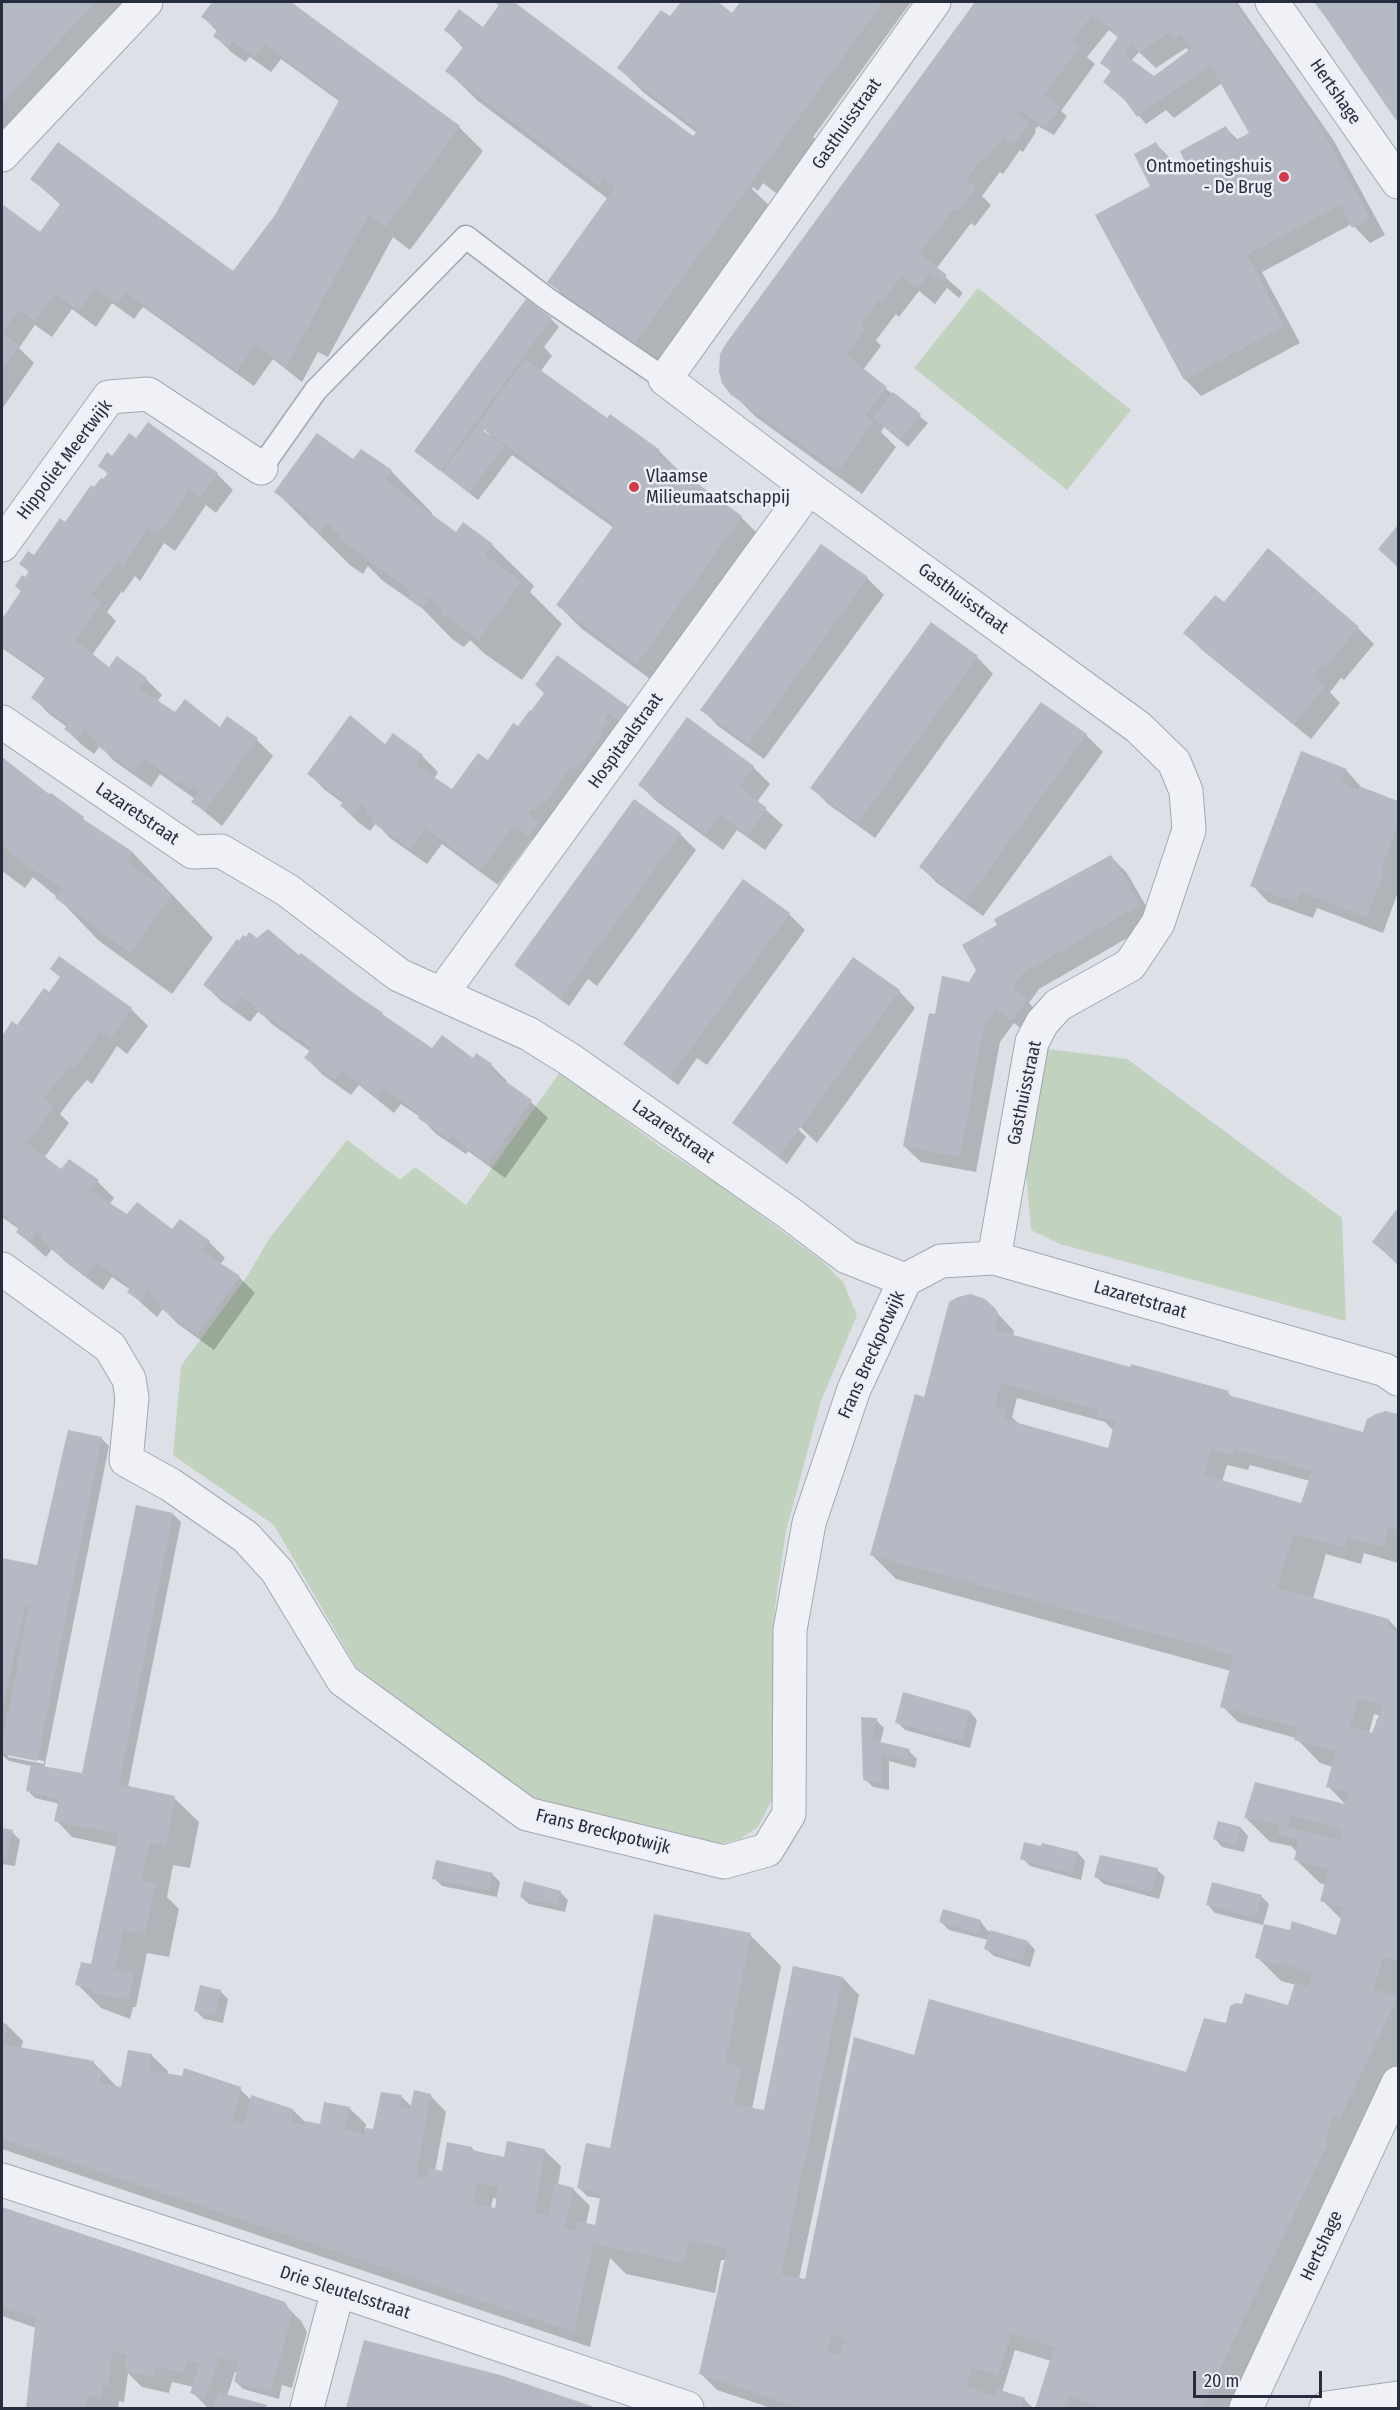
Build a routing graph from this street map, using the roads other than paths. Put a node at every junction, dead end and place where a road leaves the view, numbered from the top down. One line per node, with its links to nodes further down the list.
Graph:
1 (146, 2): 4 (street)
2 (934, 2): 6 (street, Gasthuisstraat)
3 (1272, 2): 5 (street, Hertshage)
4 (2, 155)
5 (1398, 182)
6 (665, 380): 7 (lane); 8 (street, Gasthuisstraat)
7 (261, 468): 9 (street, Hippoliet Meertwijk)
8 (809, 488): 11 (street, Hospitaalstraat); 12 (street, Gasthuisstraat)
9 (2, 545)
10 (2, 722): 11 (street, Lazaretstraat)
11 (442, 993): 14 (street, Lazaretstraat)
12 (994, 1258): 14 (street, Lazaretstraat); 15 (street, Lazaretstraat)
13 (2, 1269): 14 (street, Frans Breckpotwijk)
14 (905, 1280)
15 (1398, 1379)
16 (1398, 2083): 22 (street, Hertshage)
17 (2, 2180): 18 (street, Drie Sleutelsstraat)
18 (338, 2290): 20 (street); 21 (street, Drie Sleutelsstraat)
19 (1398, 2398): 23 (street)
20 (307, 2409)
21 (687, 2409)
22 (1246, 2409)
23 (1326, 2409)

